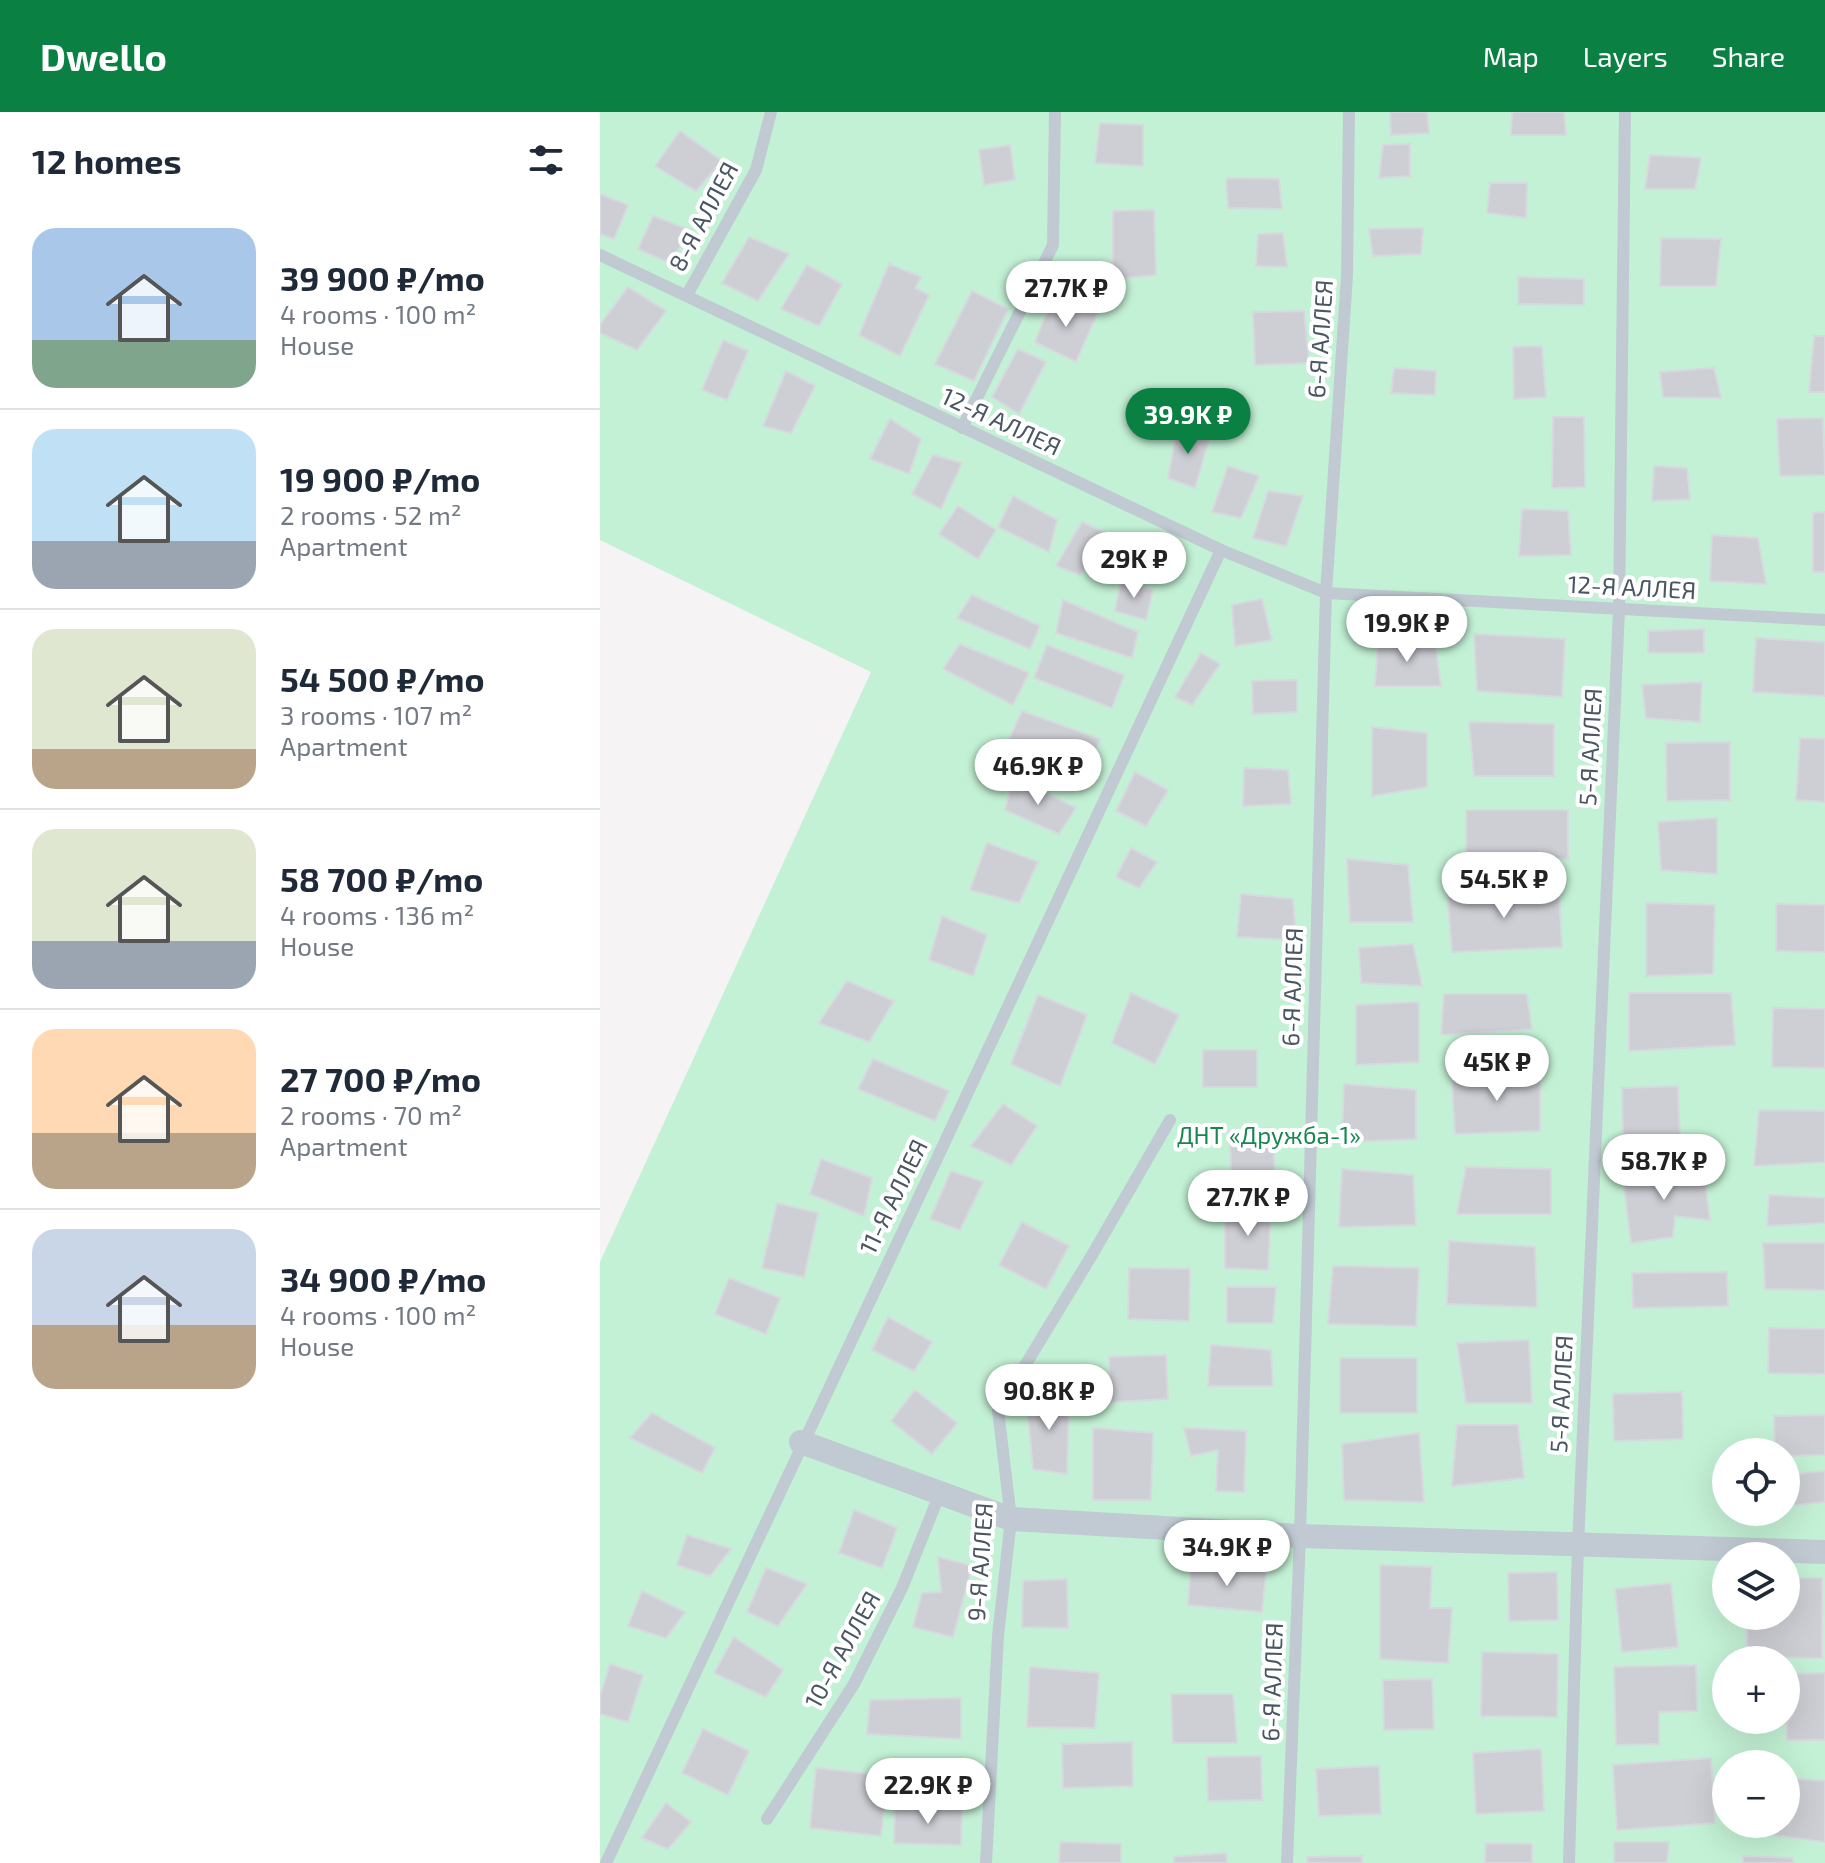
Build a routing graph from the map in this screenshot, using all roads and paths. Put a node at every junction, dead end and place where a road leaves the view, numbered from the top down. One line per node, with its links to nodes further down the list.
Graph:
1 (771, 112): 6 (lane, 8-Я АЛЛЕЯ)
2 (1055, 112): 7 (lane)
3 (1349, 112): 9 (lane, 6-Я АЛЛЕЯ)
4 (1625, 112): 10 (lane, 5-Я АЛЛЕЯ)
5 (600, 255): 6 (lane, 12-Я АЛЛЕЯ)
6 (687, 295): 7 (lane, 12-Я АЛЛЕЯ)
7 (962, 428): 8 (lane, 12-Я АЛЛЕЯ)
8 (1221, 550): 9 (lane, 12-Я АЛЛЕЯ); 13 (lane, 11-Я АЛЛЕЯ)
9 (1326, 593): 10 (lane, 12-Я АЛЛЕЯ); 16 (lane, 6-Я АЛЛЕЯ)
10 (1619, 610): 11 (lane, 12-Я АЛЛЕЯ); 17 (lane, 5-Я АЛЛЕЯ)
11 (1825, 620)
12 (1170, 1120): 15 (lane, 9-Я АЛЛЕЯ)
13 (801, 1442): 14 (street); 20 (lane, 11-Я АЛЛЕЯ)
14 (940, 1493): 15 (street); 19 (lane, 10-Я АЛЛЕЯ)
15 (1011, 1519): 16 (street); 21 (lane, 9-Я АЛЛЕЯ)
16 (1300, 1536): 17 (street); 22 (lane, 6-Я АЛЛЕЯ)
17 (1578, 1545): 18 (street); 23 (lane, 5-Я АЛЛЕЯ)
18 (1825, 1552)
19 (767, 1819)
20 (606, 1863)
21 (986, 1863)
22 (1287, 1863)
23 (1569, 1863)

